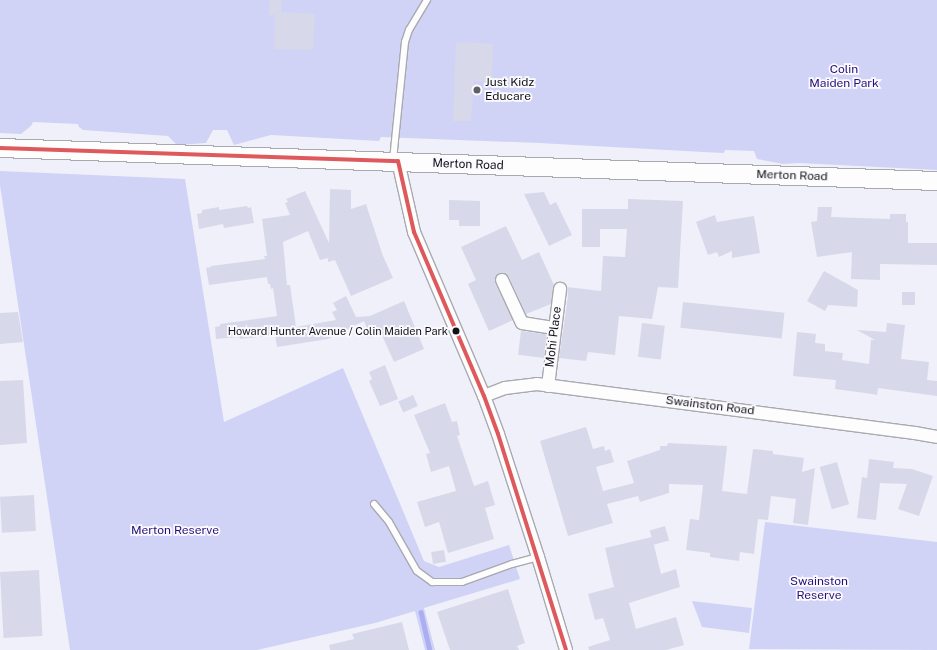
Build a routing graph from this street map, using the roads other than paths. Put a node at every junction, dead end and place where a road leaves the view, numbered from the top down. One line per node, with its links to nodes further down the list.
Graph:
1 (427, 0): 3 (lane)
2 (0, 148): 3 (main road, Merton Road)
3 (396, 162): 4 (main road, Merton Road); 9 (street)
4 (937, 181)
5 (502, 280): 7 (street)
6 (560, 289): 7 (street, Mohi Place)
7 (555, 328): 8 (street, Mohi Place)
8 (548, 386): 9 (street, Swainston Road); 10 (street, Swainston Road)
9 (484, 396): 12 (street)
10 (937, 437)
11 (374, 504): 12 (lane)
12 (538, 557): 13 (street)
13 (566, 650)

